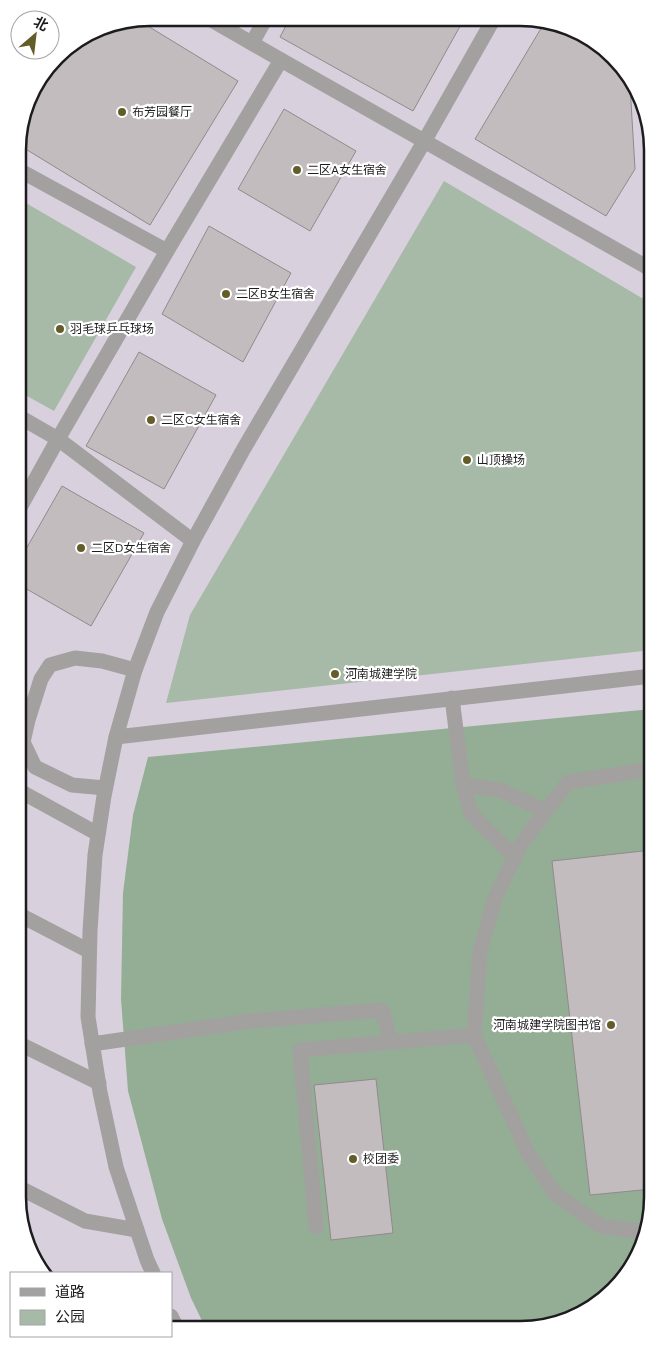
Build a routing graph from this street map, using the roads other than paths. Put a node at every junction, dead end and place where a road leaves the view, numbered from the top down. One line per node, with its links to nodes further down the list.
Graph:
1 (490, 26): 6 (street)
2 (223, 27): 4 (street)
3 (261, 27): 4 (street)
4 (252, 43): 5 (street)
5 (281, 60): 6 (street); 8 (street)
6 (425, 140): 9 (street); 13 (street)
7 (27, 175): 8 (street)
8 (167, 251): 11 (street)
9 (644, 265)
10 (27, 421): 11 (street)
11 (58, 439): 12 (street); 13 (street)
12 (27, 495)
13 (192, 541): 14 (street)
14 (135, 670): 17 (street); 18 (street)
15 (644, 677): 16 (street)
16 (452, 698): 18 (street); 21 (street)
17 (26, 710)
18 (116, 737): 22 (street)
19 (26, 749): 22 (street)
20 (643, 770): 24 (street)
21 (463, 785): 24 (street); 26 (street)
22 (105, 788): 25 (street)
23 (26, 795): 25 (street)
24 (546, 811): 26 (street)
25 (98, 834): 28 (street)
26 (515, 857): 29 (street)
27 (26, 918): 28 (street)
28 (89, 951): 31 (street)
29 (474, 1035): 30 (street); 37 (street)
30 (391, 1042): 31 (street); 35 (street)
31 (92, 1044): 33 (street)
32 (26, 1047): 33 (street)
33 (99, 1083): 36 (street)
34 (26, 1191): 36 (street)
35 (316, 1227)
36 (137, 1230): 38 (street)
37 (639, 1231)
38 (153, 1272)

